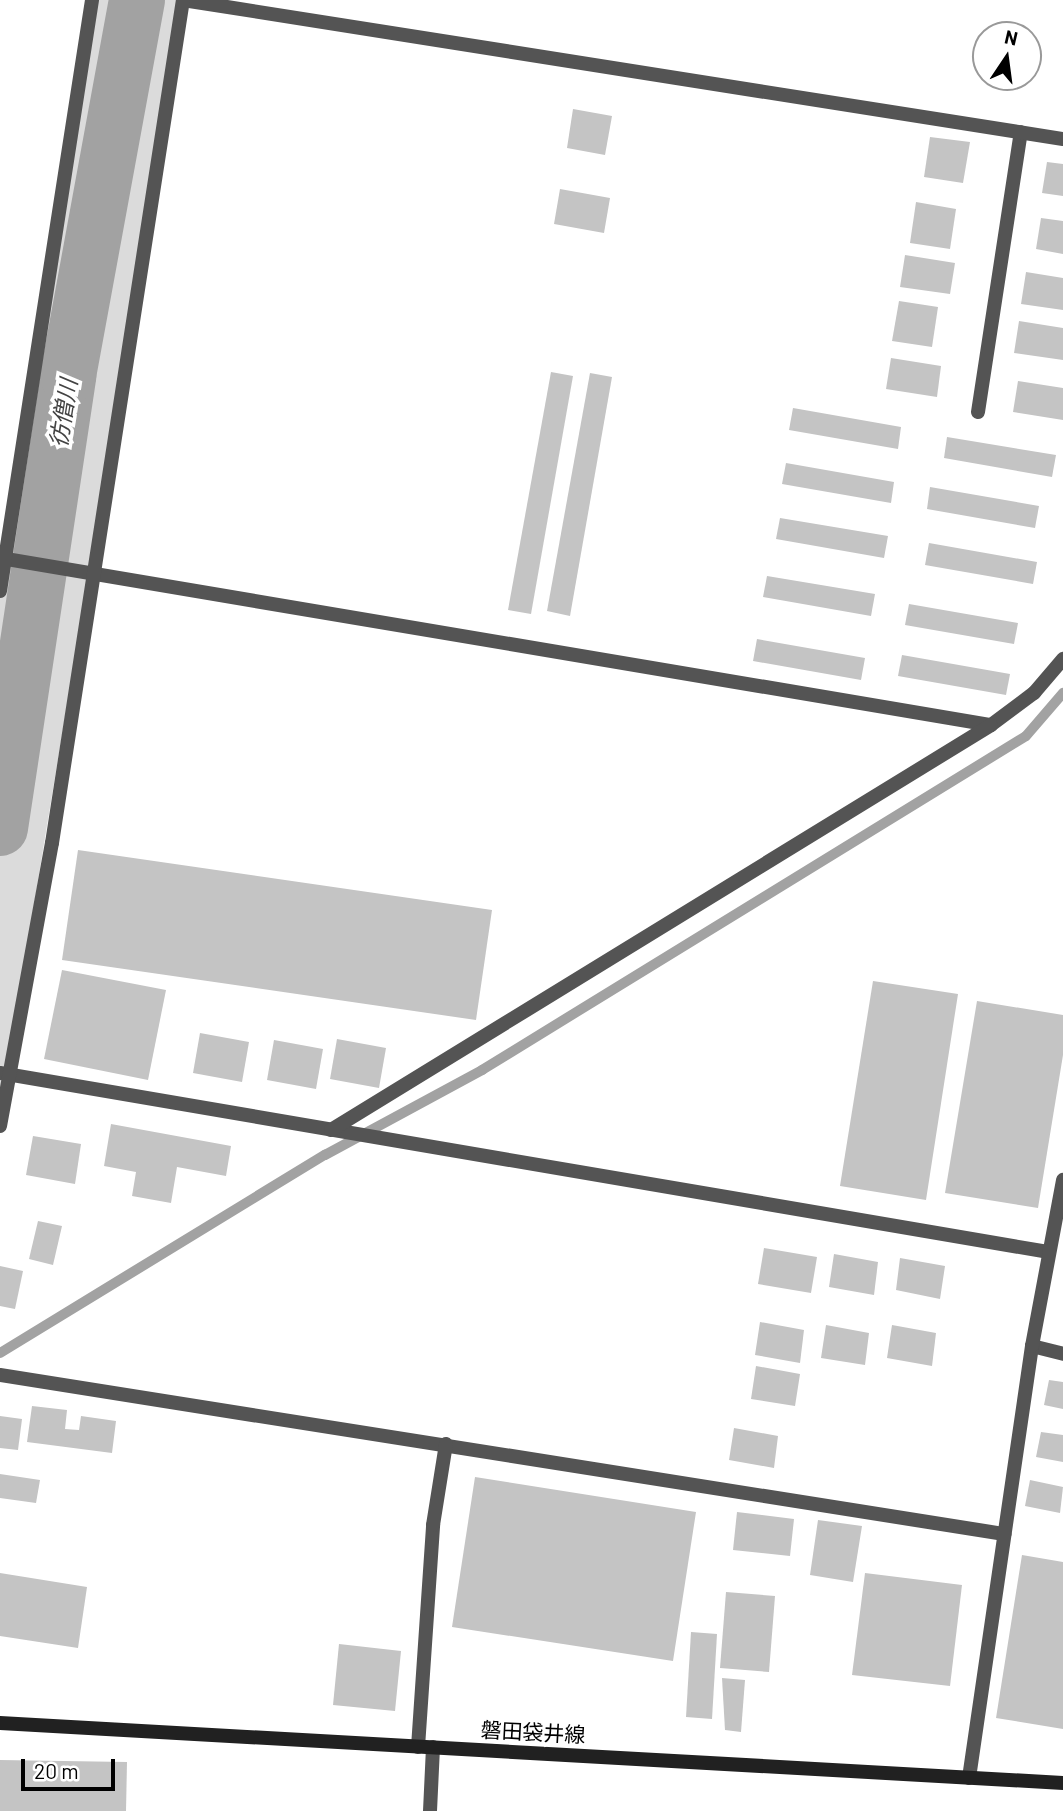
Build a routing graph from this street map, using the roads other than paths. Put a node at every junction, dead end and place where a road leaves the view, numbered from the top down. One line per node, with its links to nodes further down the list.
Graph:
1 (92, 0): 6 (street)
2 (183, 0): 3 (street); 7 (street)
3 (1021, 132): 4 (street); 5 (street)
4 (1063, 139)
5 (978, 412)
6 (2, 558): 7 (street); 8 (street)
7 (91, 572): 10 (street); 11 (street)
8 (0, 591)
9 (1063, 660): 10 (street)
10 (991, 724): 13 (street)
11 (5, 1074): 12 (street); 13 (street)
12 (0, 1126)
13 (331, 1130): 15 (street)
14 (1063, 1180): 15 (street)
15 (1048, 1252): 16 (street)
16 (1032, 1346): 17 (street); 20 (street)
17 (1063, 1354)
18 (0, 1375): 19 (street)
19 (446, 1444): 20 (street); 22 (street)
20 (1004, 1534): 23 (street)
21 (0, 1723): 22 (main road, 磐田袋井線)
22 (426, 1747): 23 (main road, 磐田袋井線); 25 (street)
23 (969, 1777): 24 (main road, 磐田袋井線)
24 (1063, 1783)
25 (430, 1811)

